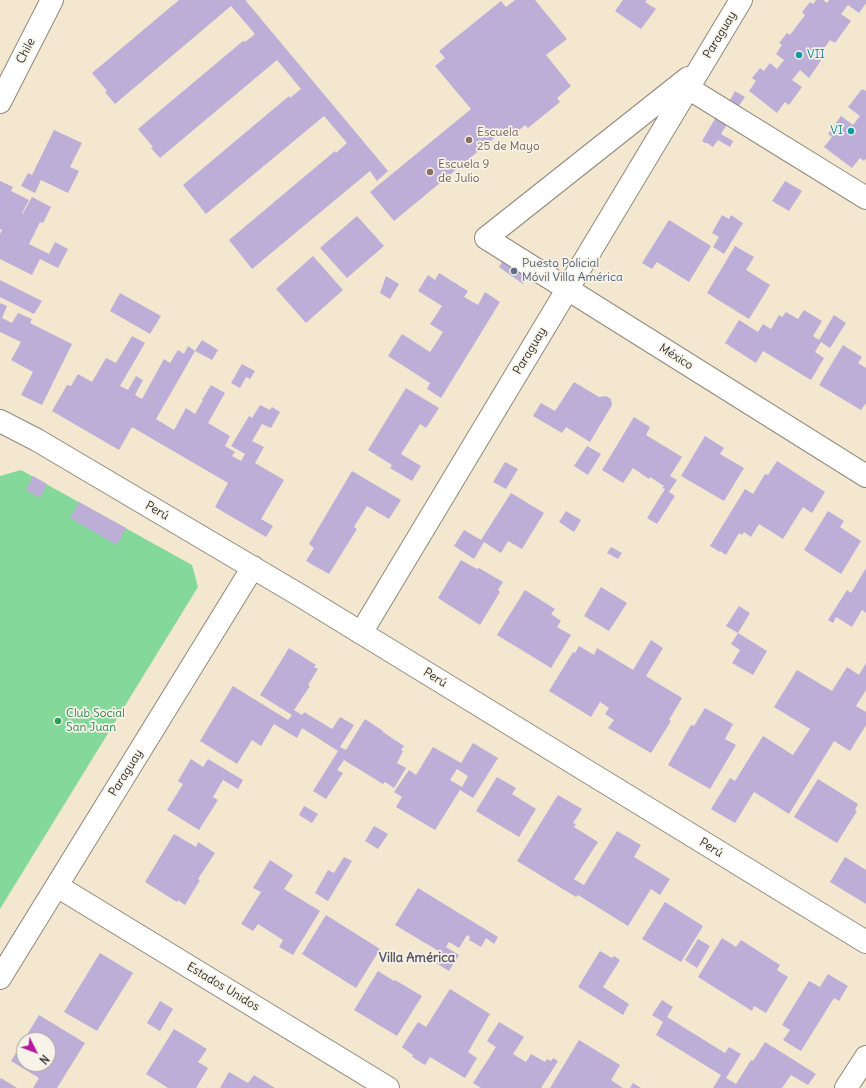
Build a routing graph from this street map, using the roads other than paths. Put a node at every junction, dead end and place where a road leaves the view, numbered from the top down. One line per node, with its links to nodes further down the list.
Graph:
1 (741, 0): 3 (street, Paraguay)
2 (48, 1): 5 (street, Chile)
3 (699, 69): 4 (street, Paraguay); 7 (street, Paraguay)
4 (688, 88): 6 (street); 8 (street, Paraguay)
5 (0, 102)
6 (866, 198)
7 (486, 238): 8 (street, México)
8 (567, 289): 10 (street, México); 12 (street, Paraguay)
9 (0, 421): 11 (street, Perú)
10 (866, 476)
11 (253, 567): 12 (street, Perú); 13 (street, Paraguay)
12 (361, 633): 14 (street, Perú)
13 (57, 886): 15 (street, Paraguay); 17 (street, Estados Unidos)
14 (866, 942)
15 (0, 978)
16 (866, 1057): 18 (street)
17 (388, 1088)
18 (846, 1088)

